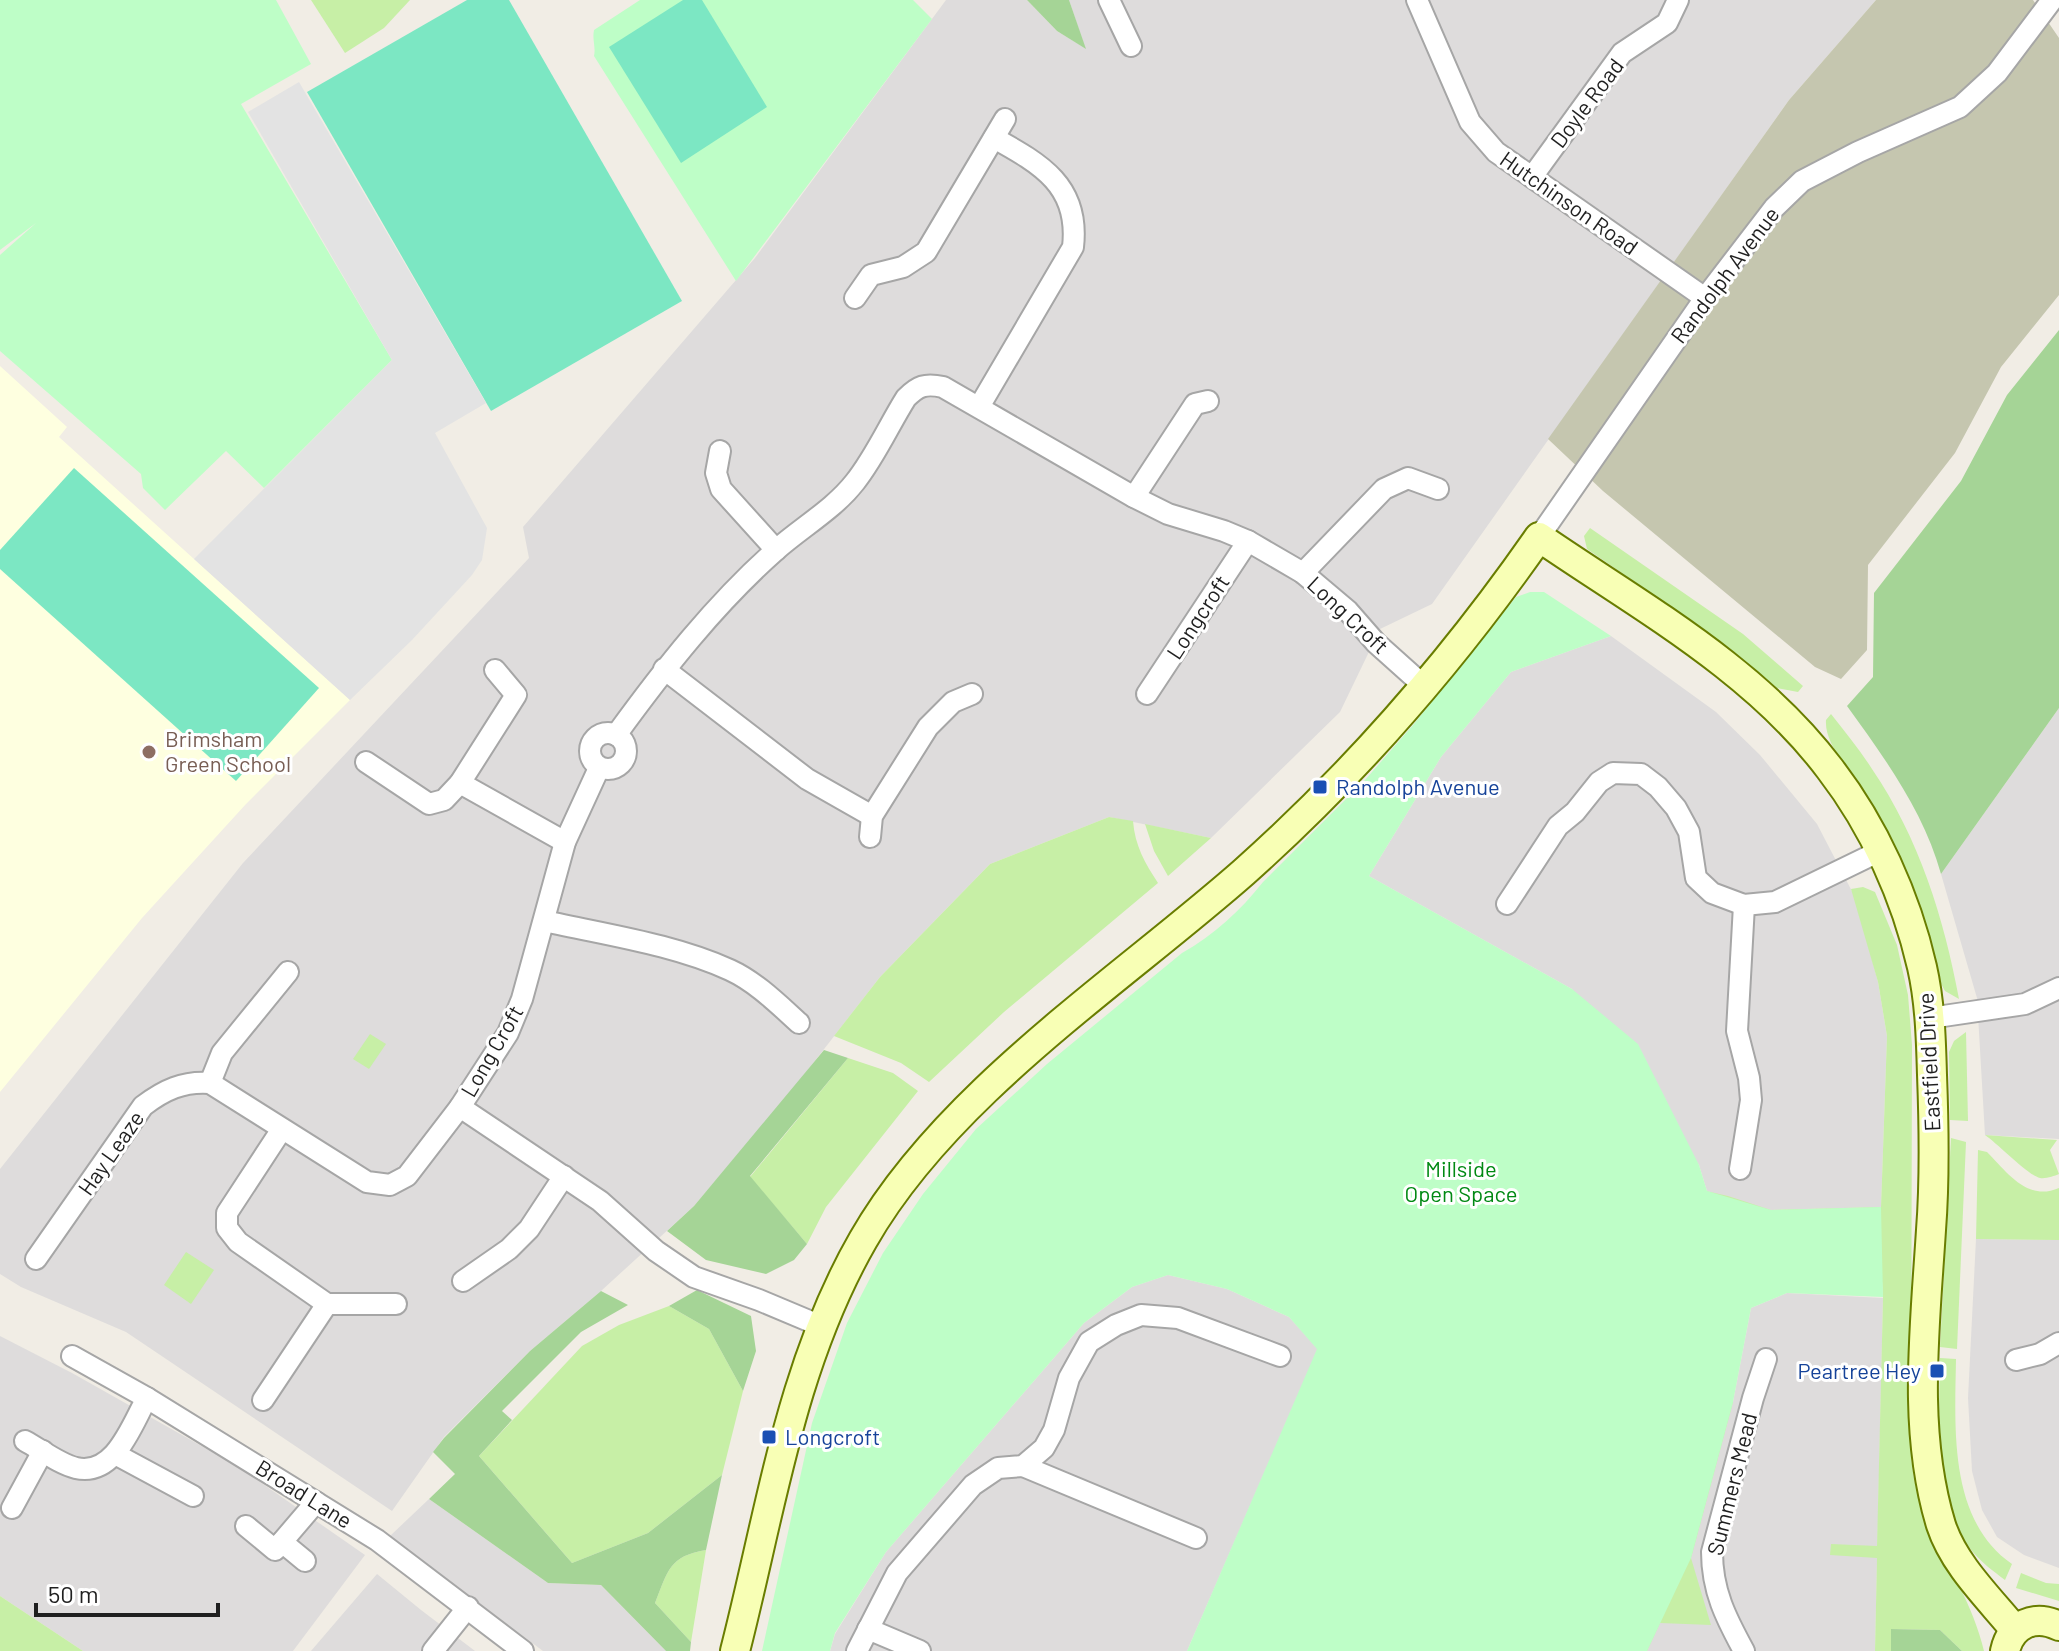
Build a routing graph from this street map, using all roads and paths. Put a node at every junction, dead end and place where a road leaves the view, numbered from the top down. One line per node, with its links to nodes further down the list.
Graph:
1 (1109, 0): 5 (street)
2 (1417, 0): 8 (street, Hutchinson Road)
3 (1678, 0): 8 (street, Doyle Road)
4 (2052, 0): 10 (street, Randolph Avenue)
5 (1131, 46)
6 (1005, 119): 7 (street)
7 (994, 138): 9 (street); 12 (street)
8 (1532, 177): 10 (street, Hutchinson Road)
9 (855, 298)
10 (1705, 298): 16 (street, Randolph Avenue)
11 (1208, 401): 15 (street)
12 (979, 407): 15 (street, Long Croft); 18 (street, Long Croft)
13 (720, 451): 18 (street)
14 (1438, 489): 19 (street)
15 (1134, 497): 17 (street, Long Croft)
16 (1539, 537): 22 (street, Randolph Avenue); 28 (street, Eastfield Drive)
17 (1248, 541): 19 (street, Long Croft); 24 (street, Longcroft)
18 (776, 550): 20 (street, Long Croft)
19 (1303, 573): 22 (street, Long Croft)
20 (664, 669): 23 (street); 27 (street, Long Croft)
21 (495, 670): 26 (street)
22 (1424, 686): 45 (street, Randolph Avenue)
23 (972, 694)
24 (1147, 694)
25 (366, 762): 26 (street)
26 (460, 783): 27 (street)
27 (565, 842): 31 (street, Long Croft)
28 (1880, 851): 30 (street); 34 (street, Eastfield Drive)
29 (1507, 904): 30 (street)
30 (1744, 905): 39 (street)
31 (545, 921): 35 (street); 37 (street, Long Croft)
32 (288, 972): 36 (street)
33 (2059, 988): 34 (street)
34 (1930, 1018): 65 (street, Eastfield Drive)
35 (799, 1023)
36 (210, 1083): 38 (street); 41 (street, Hay Leaze)
37 (460, 1107): 38 (street); 40 (street, Long Croft)
38 (282, 1129): 43 (street)
39 (1740, 1169)
40 (564, 1176): 42 (street); 45 (street, Long Croft)
41 (36, 1259)
42 (463, 1281)
43 (327, 1304): 44 (street); 52 (street)
44 (396, 1304)
45 (821, 1326): 68 (street, Randolph Avenue)
46 (2059, 1343): 50 (street)
47 (72, 1356): 51 (street, Broad Lane)
48 (1280, 1356): 54 (street)
49 (1766, 1359): 71 (street, Summers Mead)
50 (2016, 1360)
51 (147, 1398): 53 (street); 56 (street, Broad Lane)
52 (263, 1400)
53 (115, 1454): 55 (street); 57 (street)
54 (1023, 1466): 59 (street); 64 (street)
55 (193, 1496)
56 (316, 1502): 60 (street); 62 (street, Broad Lane)
57 (12, 1508)
58 (246, 1526): 60 (street)
59 (1196, 1538)
60 (282, 1542): 61 (street)
61 (305, 1561)
62 (468, 1607): 66 (street); 67 (street, Broad Lane)
63 (2059, 1626): 65 (street)
64 (868, 1629): 69 (street); 70 (street)
65 (2010, 1640)
66 (433, 1651)
67 (523, 1651)
68 (735, 1651)
69 (857, 1651)
70 (920, 1651)
71 (1744, 1651)

